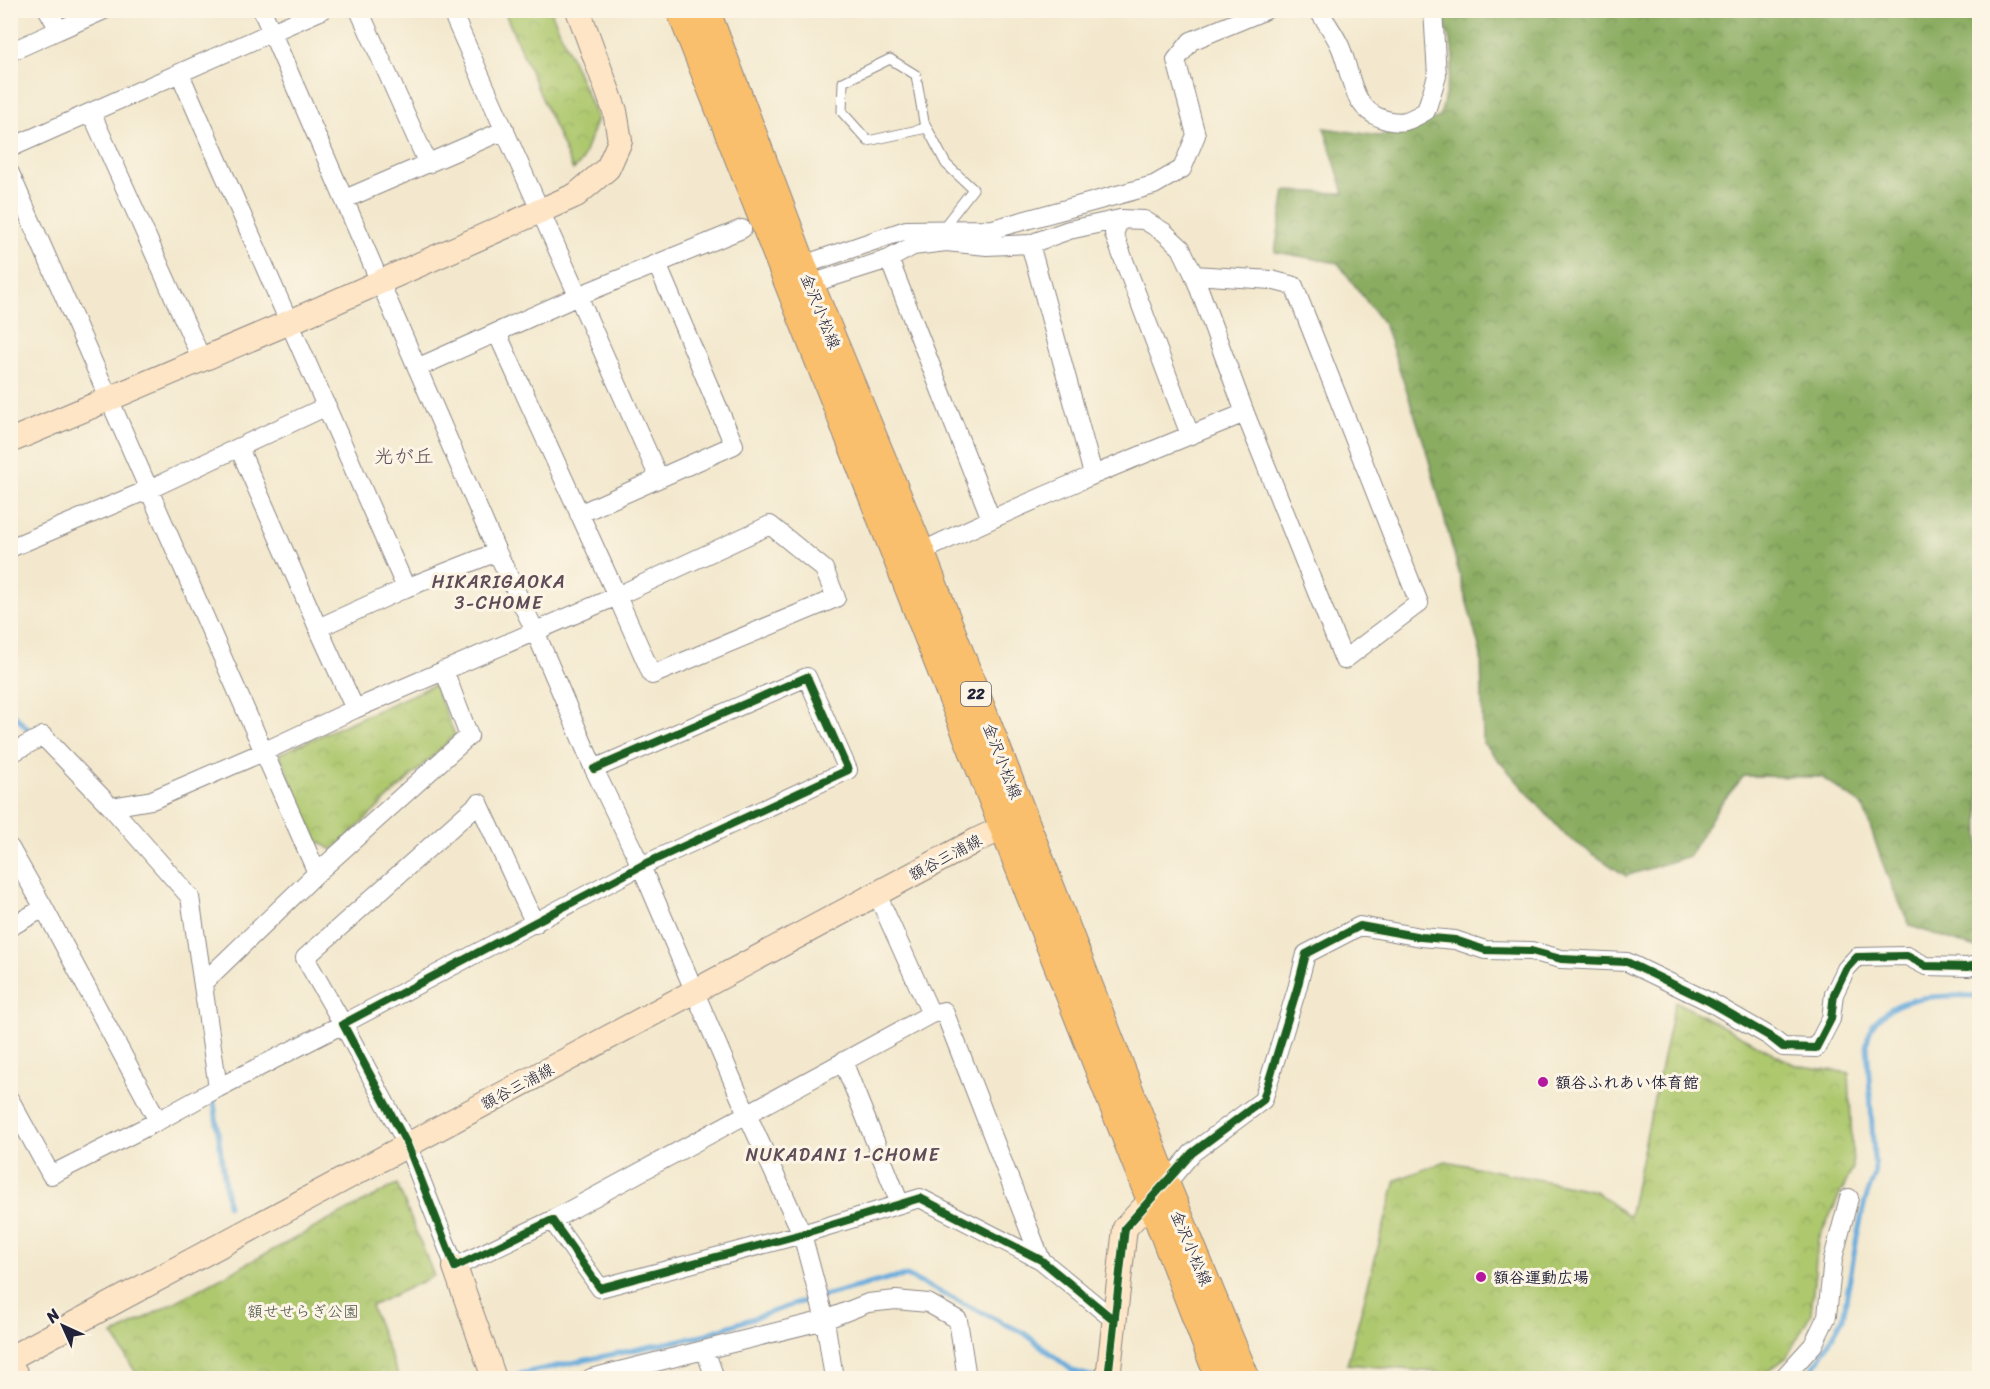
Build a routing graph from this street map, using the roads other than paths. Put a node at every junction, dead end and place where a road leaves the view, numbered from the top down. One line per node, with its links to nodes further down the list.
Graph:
1 (48, 10): 13 (street)
2 (104, 10): 13 (street)
3 (261, 10): 14 (street)
4 (322, 10): 14 (street)
5 (359, 10): 21 (street)
6 (451, 10): 19 (street)
7 (578, 10): 24 (street)
8 (680, 10): 63 (main road, 金沢小松線 / 22)
9 (706, 10): 31 (main road, 金沢小松線 / 22)
10 (1266, 10): 27 (street)
11 (1318, 10): 12 (street)
12 (1432, 10)
13 (59, 30): 15 (street)
14 (271, 33): 16 (street); 23 (street)
15 (10, 52)
16 (180, 74): 17 (street); 35 (street)
17 (91, 112): 20 (street); 37 (street)
18 (927, 128): 18 (lane); 27 (lane)
19 (505, 130): 21 (street); 24 (street)
20 (10, 147)
21 (428, 164): 23 (street)
22 (10, 173): 39 (street)
23 (345, 199): 33 (street)
24 (540, 210): 33 (street); 34 (street)
25 (1120, 219): 28 (street); 32 (street); 42 (street)
26 (742, 229): 30 (street)
27 (942, 229): 31 (street)
28 (1030, 244): 29 (street); 45 (street)
29 (889, 258): 31 (street); 49 (street)
30 (657, 264): 34 (street); 46 (street)
31 (806, 274): 52 (main road, 金沢小松線 / 22)
32 (1194, 275): 41 (street); 41 (street)
33 (379, 282): 35 (street); 38 (street)
34 (578, 296): 36 (street); 46 (street)
35 (290, 322): 37 (street); 40 (street)
36 (497, 333): 38 (street); 48 (street)
37 (202, 360): 39 (street)
38 (417, 368): 51 (street)
39 (110, 399): 43 (street); 47 (street)
40 (327, 406): 44 (street); 53 (street)
41 (1245, 413): 42 (street)
42 (1190, 435): 45 (street)
43 (10, 441)
44 (239, 448): 47 (street); 55 (street)
45 (1093, 474): 49 (street)
46 (660, 478): 48 (street)
47 (150, 489): 50 (street); 59 (street)
48 (579, 514): 54 (street)
49 (991, 519): 52 (street)
50 (10, 548)
51 (497, 552): 53 (street); 56 (street)
52 (921, 552): 63 (main road, 金沢小松線 / 22)
53 (406, 588): 55 (street)
54 (617, 596): 54 (street); 56 (street)
55 (318, 628): 58 (street)
56 (535, 630): 57 (street); 61 (street)
57 (444, 670): 58 (street); 66 (street)
58 (355, 709): 59 (street)
59 (262, 752): 62 (street); 66 (street)
60 (10, 754): 62 (street)
61 (594, 769): 65 (street); 65 (street)
62 (111, 807): 72 (street)
63 (1013, 823): 67 (street, 額谷三浦線); 82 (main road, 金沢小松線 / 22)
64 (10, 848): 68 (street)
65 (641, 867): 69 (street); 73 (street)
66 (317, 873): 72 (street)
67 (877, 894): 73 (street, 額谷三浦線); 74 (street)
68 (44, 908): 70 (street); 80 (street)
69 (535, 924): 75 (street); 75 (street)
70 (10, 927)
71 (1980, 964): 82 (street)
72 (203, 983): 77 (street)
73 (694, 993): 79 (street); 81 (street, 額谷三浦線)
74 (931, 1014): 76 (street); 87 (street)
75 (342, 1024): 77 (street); 81 (street)
76 (843, 1061): 79 (street); 84 (street)
77 (214, 1090): 80 (street)
78 (10, 1100): 80 (street)
79 (747, 1114): 85 (street); 86 (street)
80 (159, 1121)
81 (407, 1144): 88 (street); 92 (street, 額谷三浦線)
82 (1158, 1191): 90 (street); 101 (main road, 金沢小松線 / 22); 102 (main road, 金沢小松線 / 22)
83 (1849, 1198): 103 (street)
84 (900, 1204): 86 (street); 87 (street)
85 (552, 1220): 86 (street); 88 (street)
86 (802, 1234): 89 (street)
87 (1041, 1260): 90 (street)
88 (455, 1267): 95 (street)
89 (824, 1315): 91 (street); 99 (street); 100 (street)
90 (1114, 1320): 94 (street)
91 (705, 1350): 97 (street); 98 (street)
92 (10, 1358)
93 (10, 1364): 96 (street)
94 (1109, 1368)
95 (492, 1374)
96 (18, 1378)
97 (597, 1378)
98 (715, 1378)
99 (834, 1378)
100 (967, 1378)
101 (1219, 1378)
102 (1246, 1378)
103 (1783, 1378)

